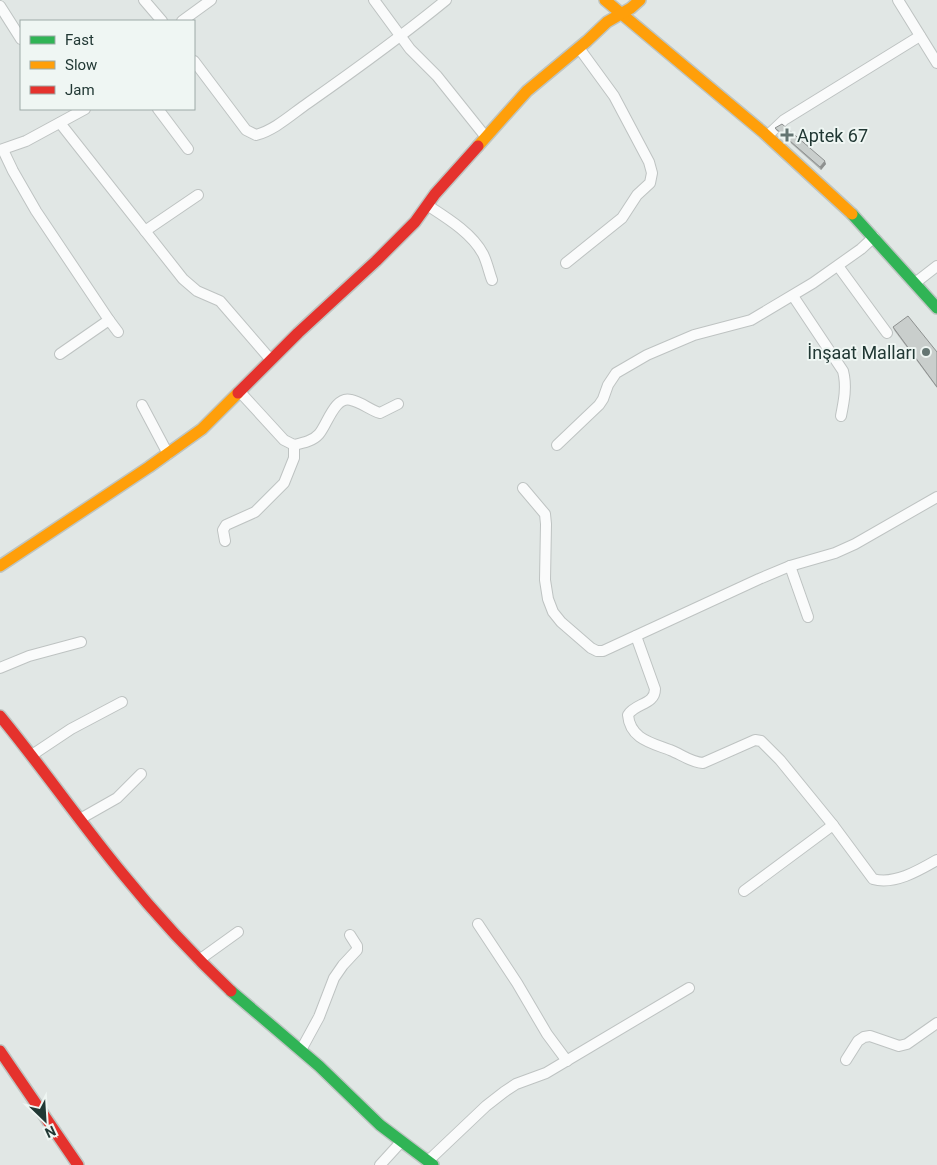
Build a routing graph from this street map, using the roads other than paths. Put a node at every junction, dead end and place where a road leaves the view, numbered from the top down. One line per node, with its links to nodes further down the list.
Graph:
1 (144, 0): 10 (street)
2 (211, 0): 11 (street)
3 (374, 0): 12 (street)
4 (446, 0): 12 (street)
5 (605, 0): 9 (street)
6 (640, 0): 9 (street)
7 (898, 0): 13 (street)
8 (0, 6): 14 (street)
9 (620, 13): 15 (street); 22 (street)
10 (161, 20)
11 (183, 20)
12 (400, 36): 16 (street); 21 (street)
13 (920, 36): 17 (street); 22 (street)
14 (20, 37)
15 (579, 48): 21 (street); 29 (street)
16 (195, 62)
17 (937, 63)
18 (79, 110): 20 (street)
19 (159, 110): 23 (street)
20 (60, 122): 24 (street); 27 (street)
21 (485, 136): 26 (street)
22 (767, 136): 28 (street)
23 (188, 149)
24 (2, 150): 36 (street)
25 (198, 195): 27 (street)
26 (427, 205): 32 (street); 40 (street)
27 (145, 231): 40 (street)
28 (874, 237): 30 (street); 33 (street)
29 (566, 263)
30 (838, 266): 34 (street); 38 (street)
31 (937, 266): 33 (street)
32 (492, 280)
33 (915, 283): 35 (street)
34 (793, 296): 44 (street); 46 (street)
35 (937, 308)
36 (109, 320): 37 (street); 39 (street)
37 (118, 332)
38 (887, 333)
39 (60, 354)
40 (271, 360): 41 (street)
41 (240, 392): 45 (street); 47 (street)
42 (398, 404): 45 (street)
43 (142, 405): 47 (street)
44 (841, 416)
45 (294, 445): 50 (street)
46 (557, 445)
47 (168, 454): 51 (street)
48 (524, 488): 54 (street)
49 (937, 497): 52 (street)
50 (225, 541)
51 (0, 566)
52 (790, 566): 53 (street); 54 (street)
53 (808, 617)
54 (636, 636): 62 (street)
55 (82, 642): 56 (street)
56 (0, 668)
57 (122, 702): 59 (street)
58 (0, 716): 59 (street)
59 (32, 755): 61 (street)
60 (142, 774): 61 (street)
61 (80, 819): 68 (street)
62 (833, 825): 63 (street); 64 (street)
63 (937, 860)
64 (744, 891)
65 (478, 924): 73 (street)
66 (238, 932): 68 (street)
67 (350, 935): 71 (street)
68 (199, 960): 71 (street)
69 (689, 988): 73 (street)
70 (937, 1023): 74 (street)
71 (301, 1050): 75 (street)
72 (0, 1051): 77 (street)
73 (567, 1060): 76 (street)
74 (846, 1060)
75 (401, 1142): 76 (street); 78 (street)
76 (430, 1163)
77 (78, 1165)
78 (380, 1165)

